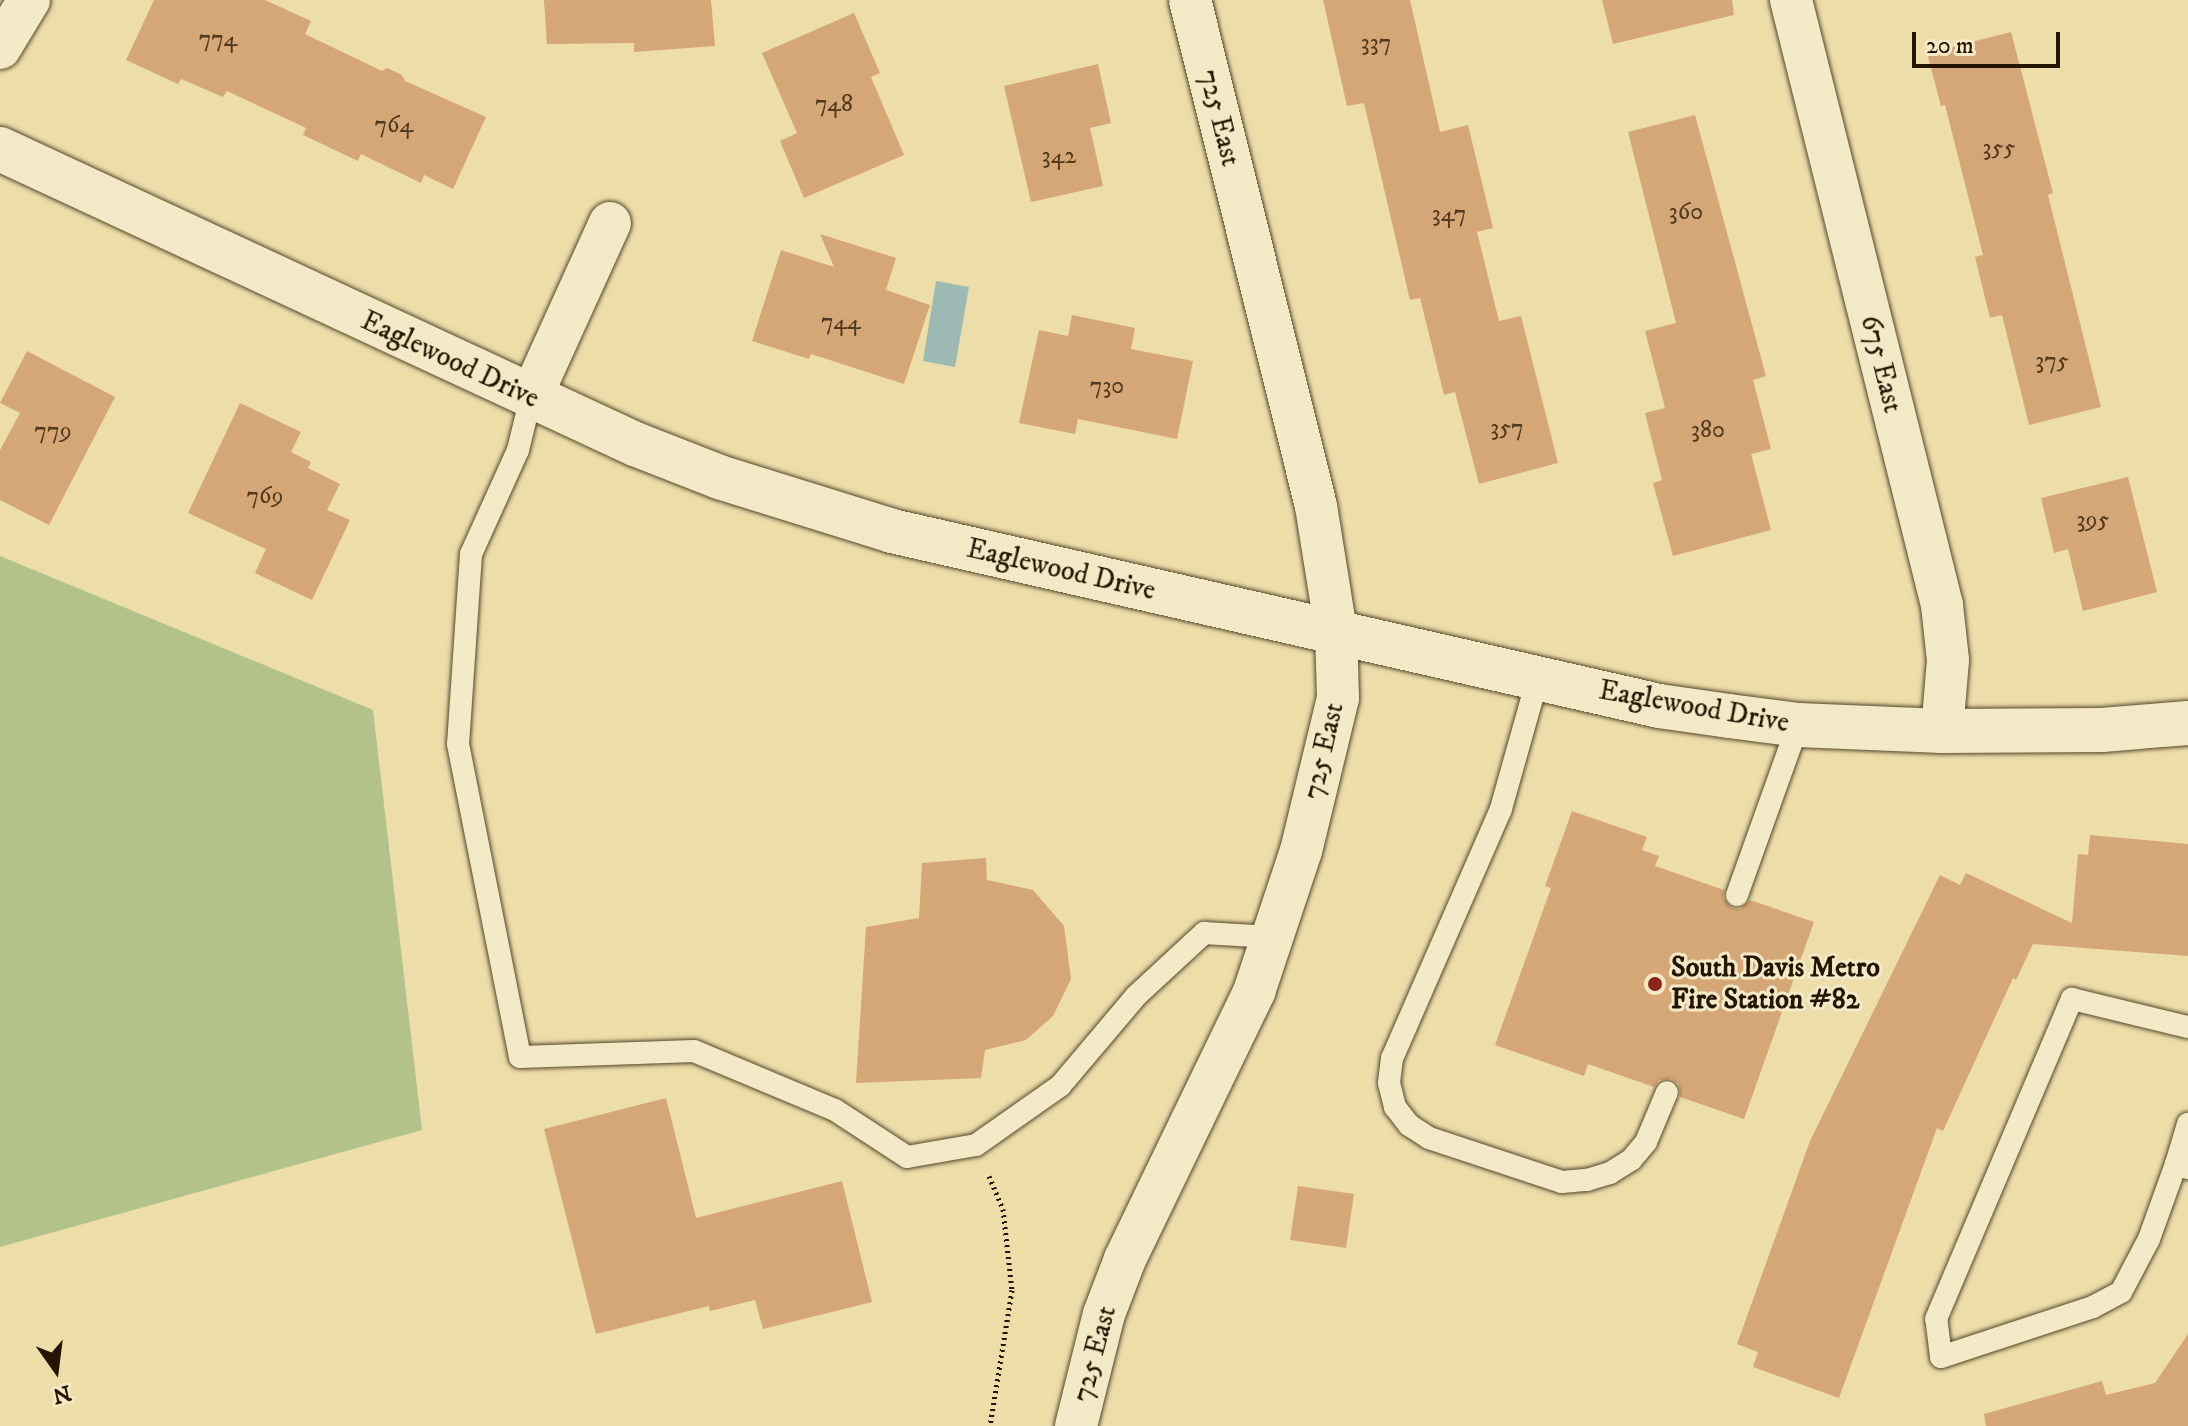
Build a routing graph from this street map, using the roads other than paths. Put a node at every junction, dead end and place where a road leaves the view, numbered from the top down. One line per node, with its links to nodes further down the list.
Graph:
1 (29, 0): 4 (street)
2 (1190, 0): 8 (street, 725 East)
3 (1791, 0): 12 (street, 675 East)
4 (0, 48)
5 (0, 149): 7 (main road, Eaglewood Drive)
6 (610, 223): 7 (street)
7 (531, 397): 8 (main road, Eaglewood Drive); 14 (lane)
8 (1336, 631): 9 (main road, Eaglewood Drive); 14 (street, 725 East)
9 (1538, 677): 11 (main road, Eaglewood Drive); 16 (lane)
10 (2188, 723): 12 (main road, Eaglewood Drive)
11 (1798, 725): 12 (main road, Eaglewood Drive); 13 (lane)
12 (1942, 731)
13 (1737, 895)
14 (1271, 937): 19 (street, 725 East)
15 (2188, 1027): 18 (lane)
16 (1667, 1092)
17 (2188, 1124): 18 (lane)
18 (2182, 1166)
19 (1076, 1426)

